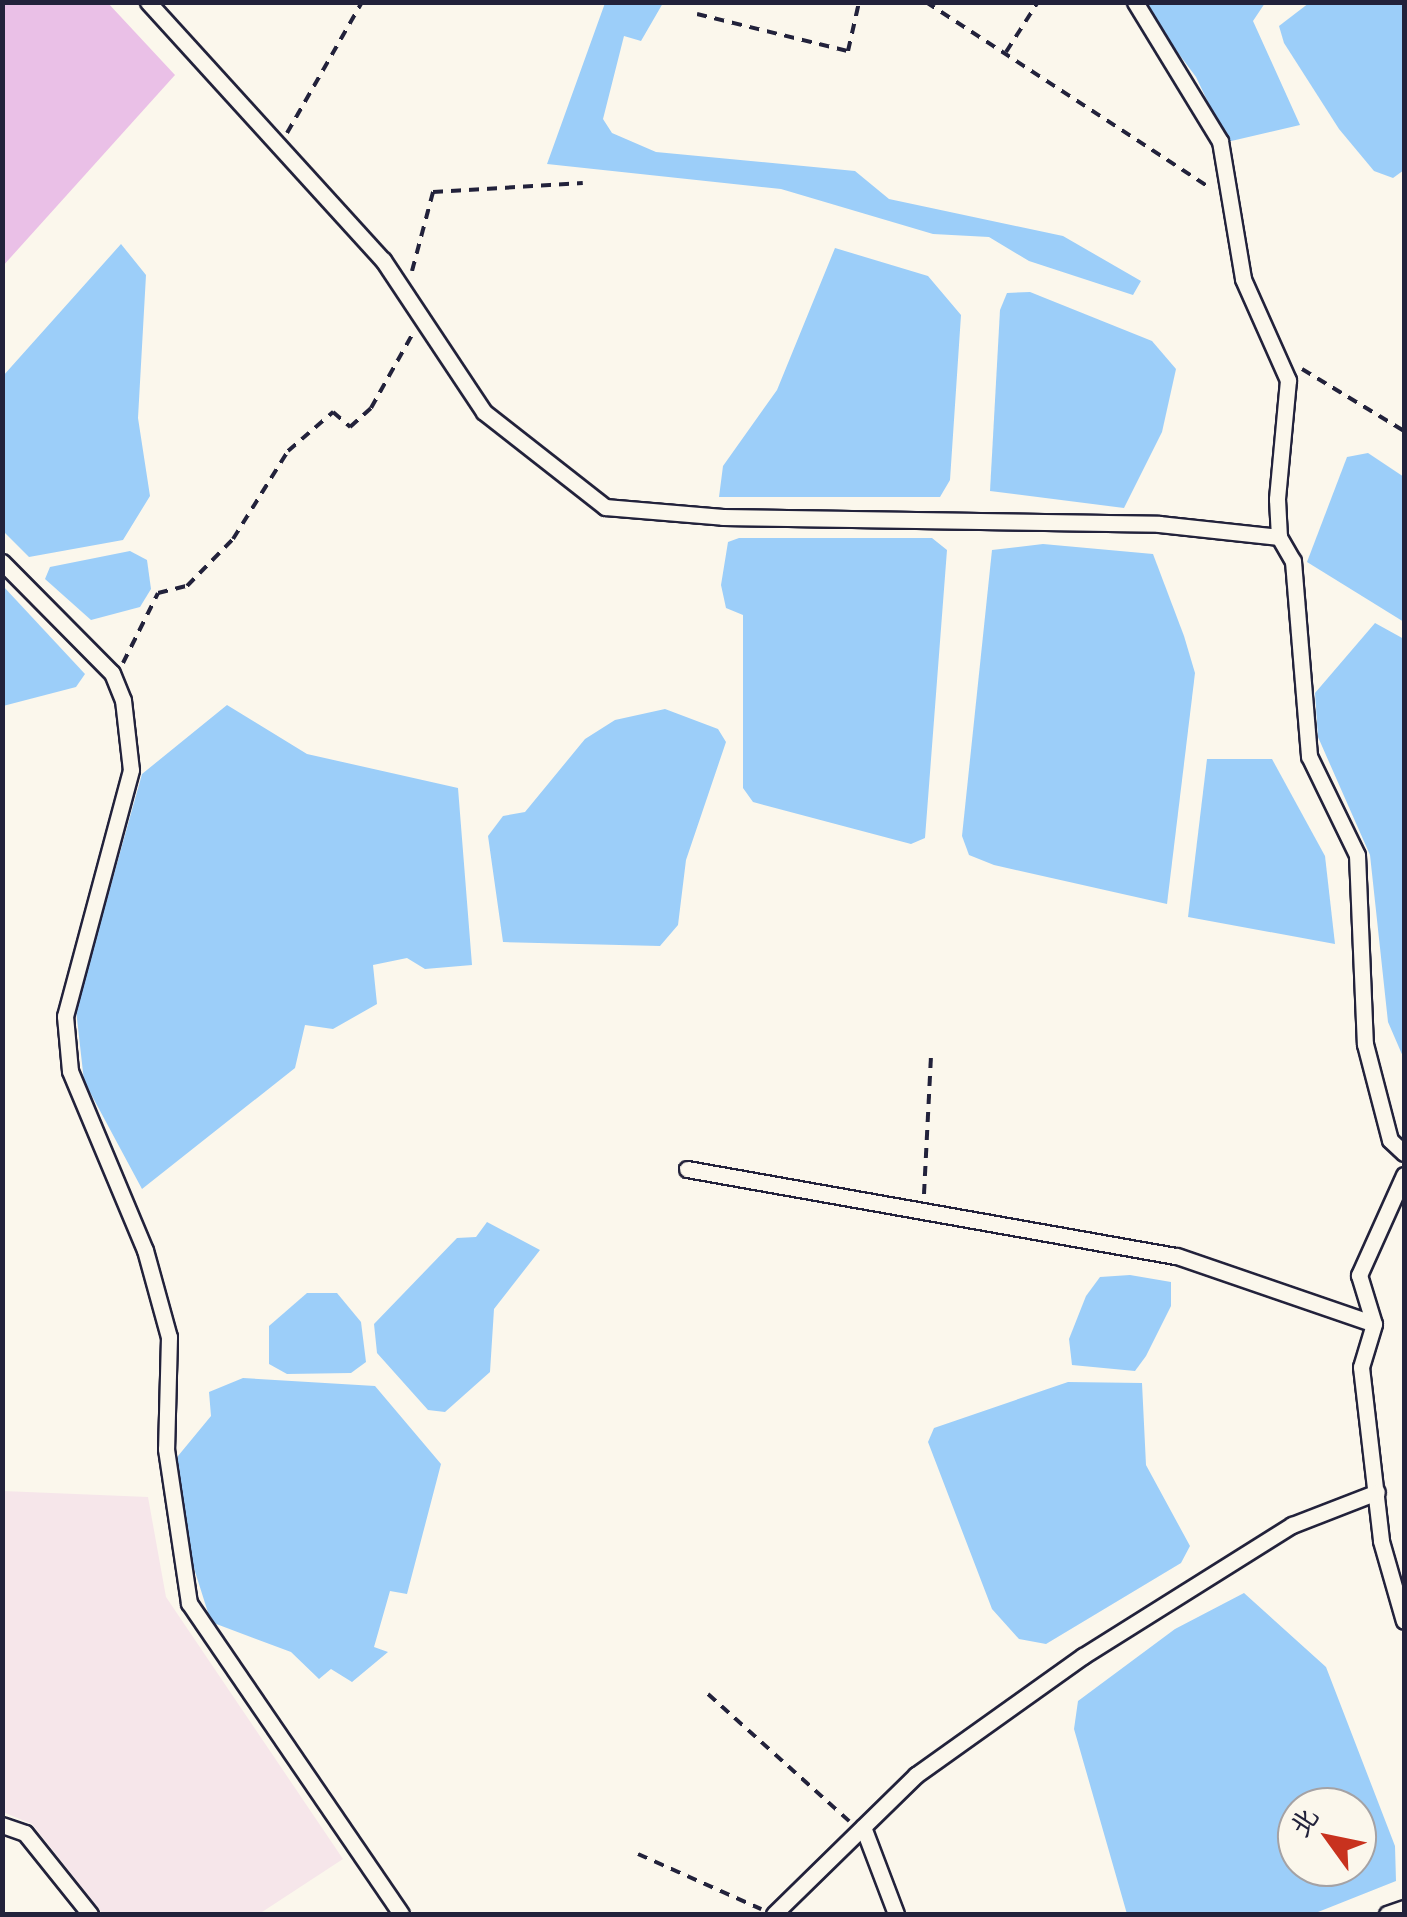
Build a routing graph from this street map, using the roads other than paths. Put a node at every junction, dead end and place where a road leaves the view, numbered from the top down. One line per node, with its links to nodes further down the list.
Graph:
1 (148, 2): 3 (street)
2 (1135, 2): 3 (street)
3 (1280, 537): 5 (street)
4 (2, 562): 15 (street)
5 (1404, 1153)
6 (686, 1169): 8 (street)
7 (1404, 1175): 8 (street)
8 (1374, 1324): 9 (street)
9 (1377, 1492): 10 (street); 12 (street)
10 (1404, 1620)
11 (2, 1825): 14 (street)
12 (863, 1828): 16 (street); 17 (street)
13 (1404, 1908): 18 (street)
14 (90, 1914)
15 (401, 1914)
16 (774, 1914)
17 (896, 1914)
18 (1386, 1914)

